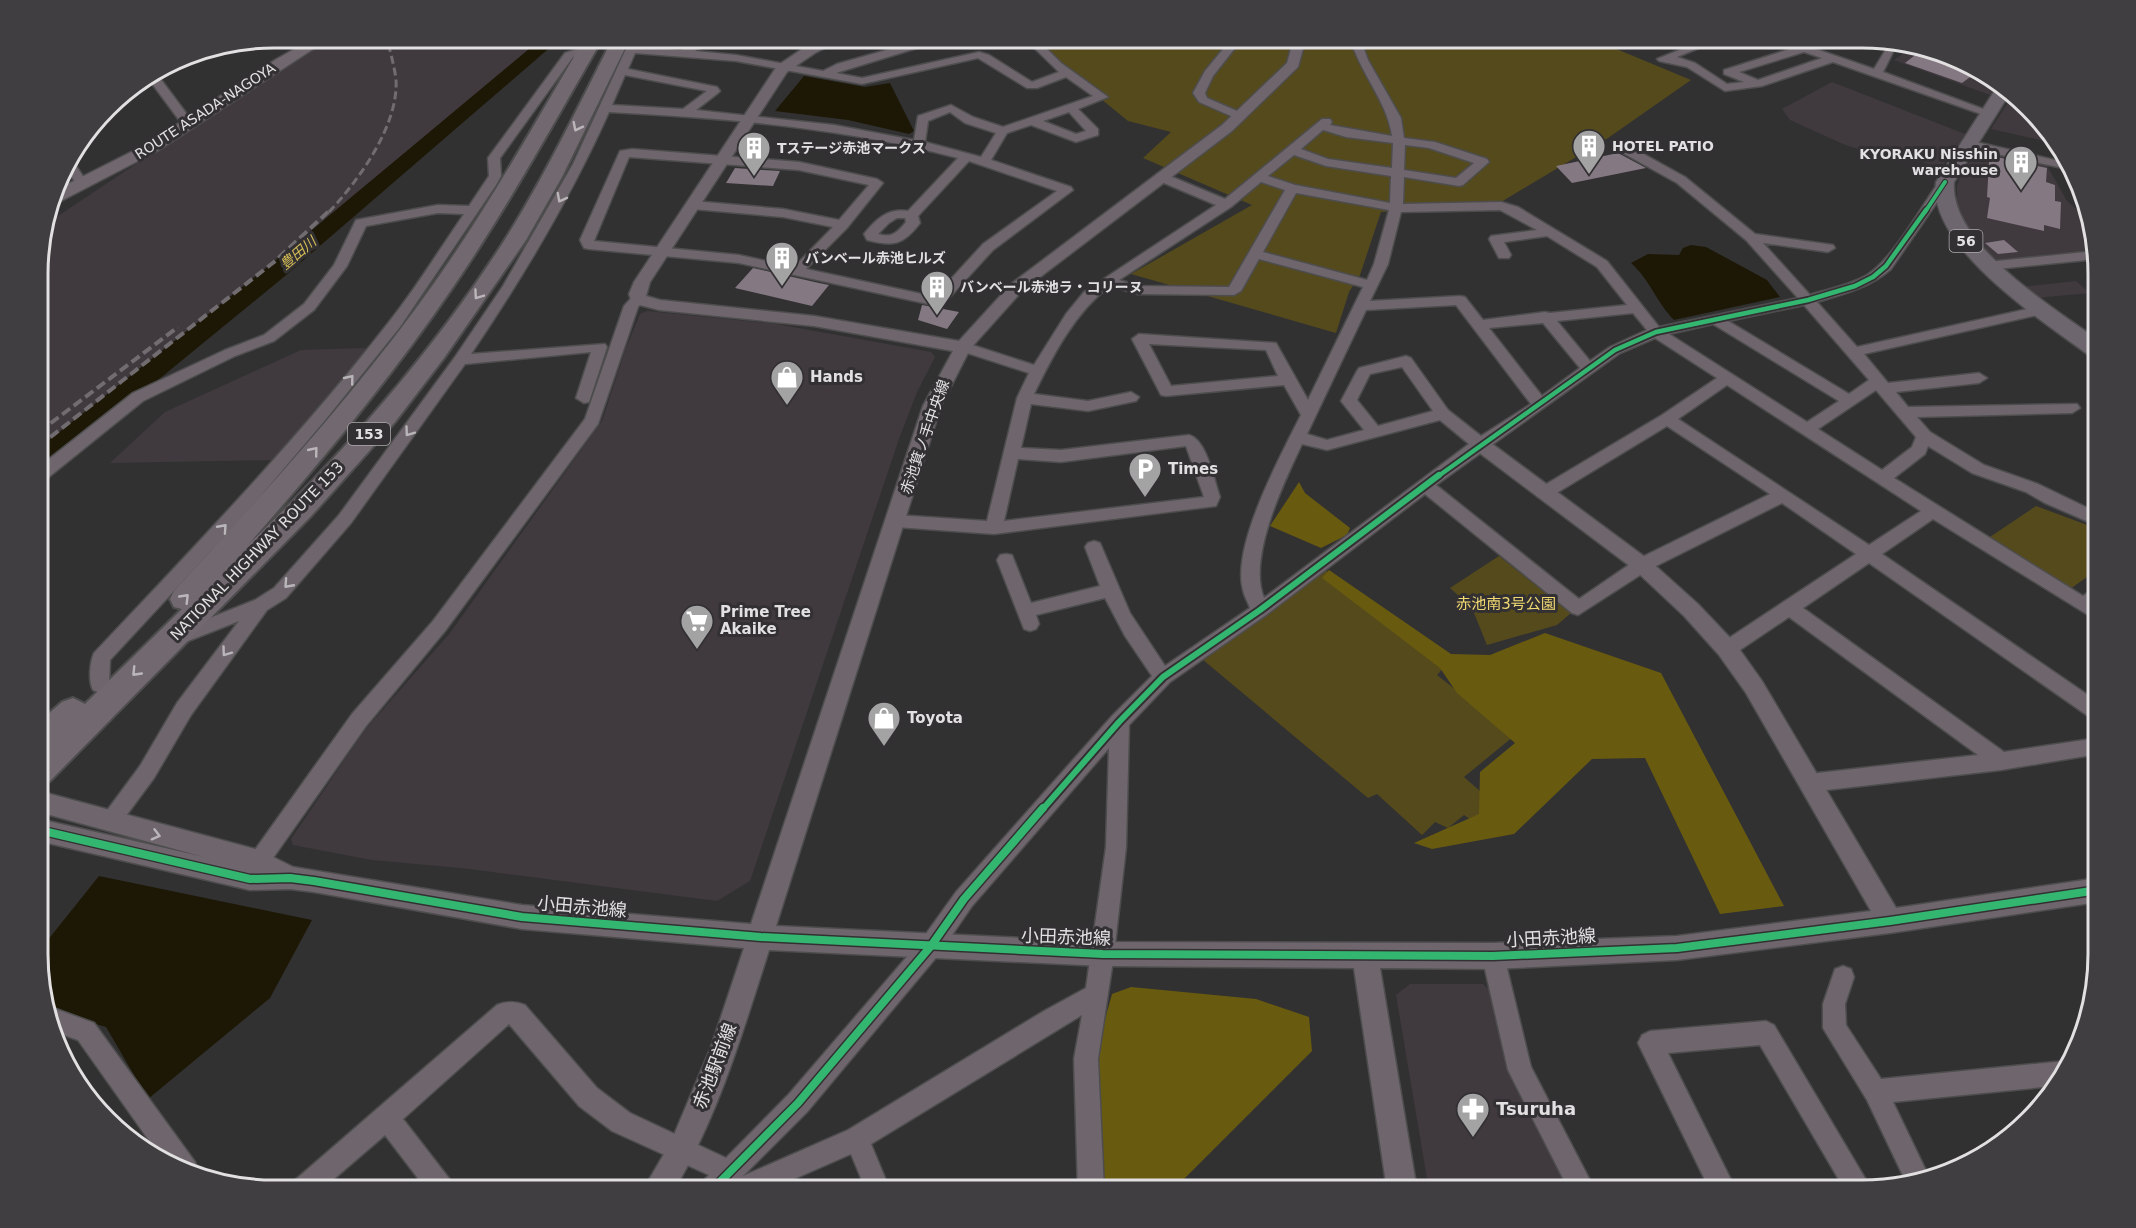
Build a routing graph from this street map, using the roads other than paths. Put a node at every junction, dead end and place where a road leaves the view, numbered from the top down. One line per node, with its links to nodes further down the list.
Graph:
1 (306, 48): 32 (main road, ROUTE ASADA-NAGOYA)
2 (588, 48): 50 (highway, NATIONAL HIGHWAY ROUTE 153 / 153)
3 (624, 48): 18 (highway, NATIONAL HIGHWAY ROUTE 153 / 153)
4 (651, 48): 15 (street)
5 (693, 48): 15 (street)
6 (815, 48): 17 (street)
7 (904, 48): 20 (street)
8 (1041, 48): 19 (street)
9 (1230, 48): 29 (street)
10 (1297, 48): 29 (street, 赤池箕ノ手中央線)
11 (1358, 48): 34 (street)
12 (1692, 48): 23 (street)
13 (1805, 48): 16 (street); 23 (street)
14 (1891, 50): 21 (street)
15 (681, 54): 17 (street)
16 (1834, 58): 21 (street); 23 (street)
17 (786, 66): 20 (street); 30 (street)
18 (616, 71): 25 (street); 27 (street); 67 (highway, NATIONAL HIGHWAY ROUTE 153 / 153, one-way to 67)
19 (1068, 72): 20 (street); 26 (street)
20 (827, 73)
21 (1877, 73): 28 (street)
22 (156, 81): 32 (street)
23 (1758, 84)
24 (2000, 96): 28 (main road)
25 (606, 108): 27 (street); 67 (street, 153, one-way to 67)
26 (1071, 108): 31 (street); 31 (street)
27 (686, 112): 30 (street)
28 (1988, 113): 35 (main road)
29 (1240, 116): 45 (street, 赤池箕ノ手中央線)
30 (749, 118): 36 (street); 40 (street)
31 (1031, 121): 33 (street)
32 (189, 125): 48 (main road, ROUTE ASADA-NAGOYA)
33 (1003, 131): 36 (street); 41 (street)
34 (1399, 140): 38 (street); 44 (street); 44 (street)
35 (1967, 144): 42 (street); 47 (main road)
36 (920, 145): 39 (street)
37 (1618, 145): 59 (street)
38 (1292, 150): 44 (street); 46 (street)
39 (967, 156): 41 (street); 56 (street)
40 (723, 159): 53 (street); 57 (street); 61 (street)
41 (984, 162): 66 (street)
42 (2060, 165)
43 (73, 170): 48 (street)
44 (1397, 172): 54 (street)
45 (1161, 177): 52 (street); 81 (street, 赤池箕ノ手中央線)
46 (1259, 177): 49 (street); 52 (street)
47 (1945, 182): 65 (main road, 56); 72 (street)
48 (82, 184): 51 (main road, ROUTE ASADA-NAGOYA)
49 (1292, 188): 54 (street); 62 (street)
50 (497, 189): 55 (street); 69 (highway, NATIONAL HIGHWAY ROUTE 153 / 153)
51 (63, 193)
52 (1226, 204): 68 (street)
53 (693, 205): 57 (street); 61 (street)
54 (1396, 208): 58 (street); 70 (street)
55 (474, 210): 69 (street); 108 (street)
56 (911, 215)
57 (842, 225): 66 (street)
58 (1551, 232): 63 (street); 74 (street)
59 (1751, 237): 60 (street); 72 (street)
60 (1828, 248)
61 (662, 252): 66 (street); 71 (street)
62 (1255, 254): 68 (street); 70 (street)
63 (1504, 255)
64 (2087, 256): 65 (street)
65 (1988, 266): 75 (main road, 56)
66 (797, 271)
67 (505, 275): 83 (highway, NATIONAL HIGHWAY ROUTE 153 / 153, one-way to 83); 84 (street, 153)
68 (1108, 280): 86 (street)
69 (436, 282): 131 (highway, NATIONAL HIGHWAY ROUTE 153 / 153, one-way to 69)
70 (1371, 285): 73 (street)
71 (638, 300): 81 (street); 139 (street)
72 (1808, 300): 77 (street); 82 (street)
73 (1360, 306): 78 (street); 100 (street)
74 (1638, 308): 76 (street); 79 (street)
75 (2041, 310): 80 (main road, 56); 82 (street)
76 (1545, 316): 78 (street); 85 (street)
77 (1714, 319): 79 (street); 94 (street)
78 (1480, 325): 95 (street)
79 (1656, 332): 85 (street); 87 (street)
80 (2088, 344)
81 (963, 347): 86 (street); 115 (street, 赤池箕ノ手中央線)
82 (1854, 352): 90 (street)
83 (436, 354): 96 (street); 126 (highway, NATIONAL HIGHWAY ROUTE 153 / 153)
84 (460, 360): 92 (street); 96 (street, 153)
85 (1589, 369): 95 (street)
86 (1038, 370): 93 (street)
87 (1727, 378): 101 (street); 102 (street)
88 (1979, 378): 90 (street)
89 (1288, 380): 89 (street); 100 (street)
90 (1880, 386): 94 (street); 98 (street)
91 (1131, 397): 93 (street)
92 (584, 398)
93 (1025, 398): 107 (street)
94 (1850, 401): 102 (street)
95 (1540, 405): 106 (street)
96 (426, 408): 122 (street, 153, one-way to 122)
97 (2072, 408): 98 (street)
98 (1903, 412): 104 (street)
99 (1443, 414): 103 (street); 103 (street); 106 (street)
100 (1309, 416): 105 (street)
101 (1667, 419): 111 (street); 112 (street)
102 (1808, 429): 109 (street)
103 (1374, 432): 105 (street)
104 (1924, 436): 109 (street); 114 (street)
105 (1298, 437): 125 (street)
106 (1480, 444): 110 (street); 111 (street)
107 (1011, 453): 116 (street); 116 (street)
108 (48, 469)
109 (1883, 478): 113 (street)
110 (1425, 485): 120 (street); 125 (street)
111 (1544, 493): 120 (street)
112 (1783, 495): 118 (street); 120 (street)
113 (1933, 511): 118 (street); 124 (street)
114 (2088, 516)
115 (896, 521): 116 (street); 143 (street, 赤池箕ノ手中央線)
116 (994, 528)
117 (1094, 548): 121 (street)
118 (1870, 555): 123 (street); 129 (street)
119 (1006, 560): 121 (street)
120 (1642, 565): 127 (street)
121 (1108, 590): 128 (street)
122 (261, 605): 126 (street, 153); 137 (street, one-way to 137)
123 (1790, 608): 127 (street); 133 (street)
124 (2088, 608)
125 (1260, 610): 128 (street)
126 (166, 643): 134 (highway, NATIONAL HIGHWAY ROUTE 153 / 153, one-way to 134)
127 (1727, 649): 135 (street)
128 (1163, 677): 130 (street)
129 (2088, 705)
130 (1119, 722): 144 (street); 145 (street)
131 (48, 734)
132 (2088, 748): 133 (street)
133 (2001, 761): 135 (street)
134 (48, 762)
135 (1809, 783): 142 (street)
136 (48, 804): 137 (street, 小田赤池線)
137 (110, 822): 139 (street, 小田赤池線, one-way to 139)
138 (48, 832): 140 (street, 小田赤池線)
139 (259, 861): 140 (street, 小田赤池線)
140 (290, 878): 143 (street, 小田赤池線)
141 (2088, 891): 142 (street, 小田赤池線)
142 (1890, 921): 147 (street, 小田赤池線)
143 (761, 937): 144 (street, 小田赤池線); 155 (street, 赤池駅前線)
144 (931, 946): 145 (street, 小田赤池線); 162 (street)
145 (1103, 954): 146 (street, 小田赤池線); 149 (street)
146 (1365, 954): 147 (street, 小田赤池線); 166 (street)
147 (1493, 956): 167 (street)
148 (1844, 977): 152 (street)
149 (1096, 995): 154 (street); 165 (street)
150 (59, 1022): 156 (street)
151 (2053, 1074): 152 (street)
152 (1875, 1092): 157 (street)
153 (387, 1118): 155 (street); 158 (street); 159 (street)
154 (856, 1139): 163 (street); 164 (street)
155 (681, 1152): 160 (street, 赤池駅前線); 161 (street)
156 (177, 1158)
157 (1915, 1173)
158 (316, 1180)
159 (434, 1180)
160 (664, 1180)
161 (713, 1180)
162 (722, 1180)
163 (763, 1180)
164 (874, 1180)
165 (1091, 1180)
166 (1400, 1180)
167 (1577, 1180)
168 (1718, 1180): 169 (street)
169 (1853, 1180)

